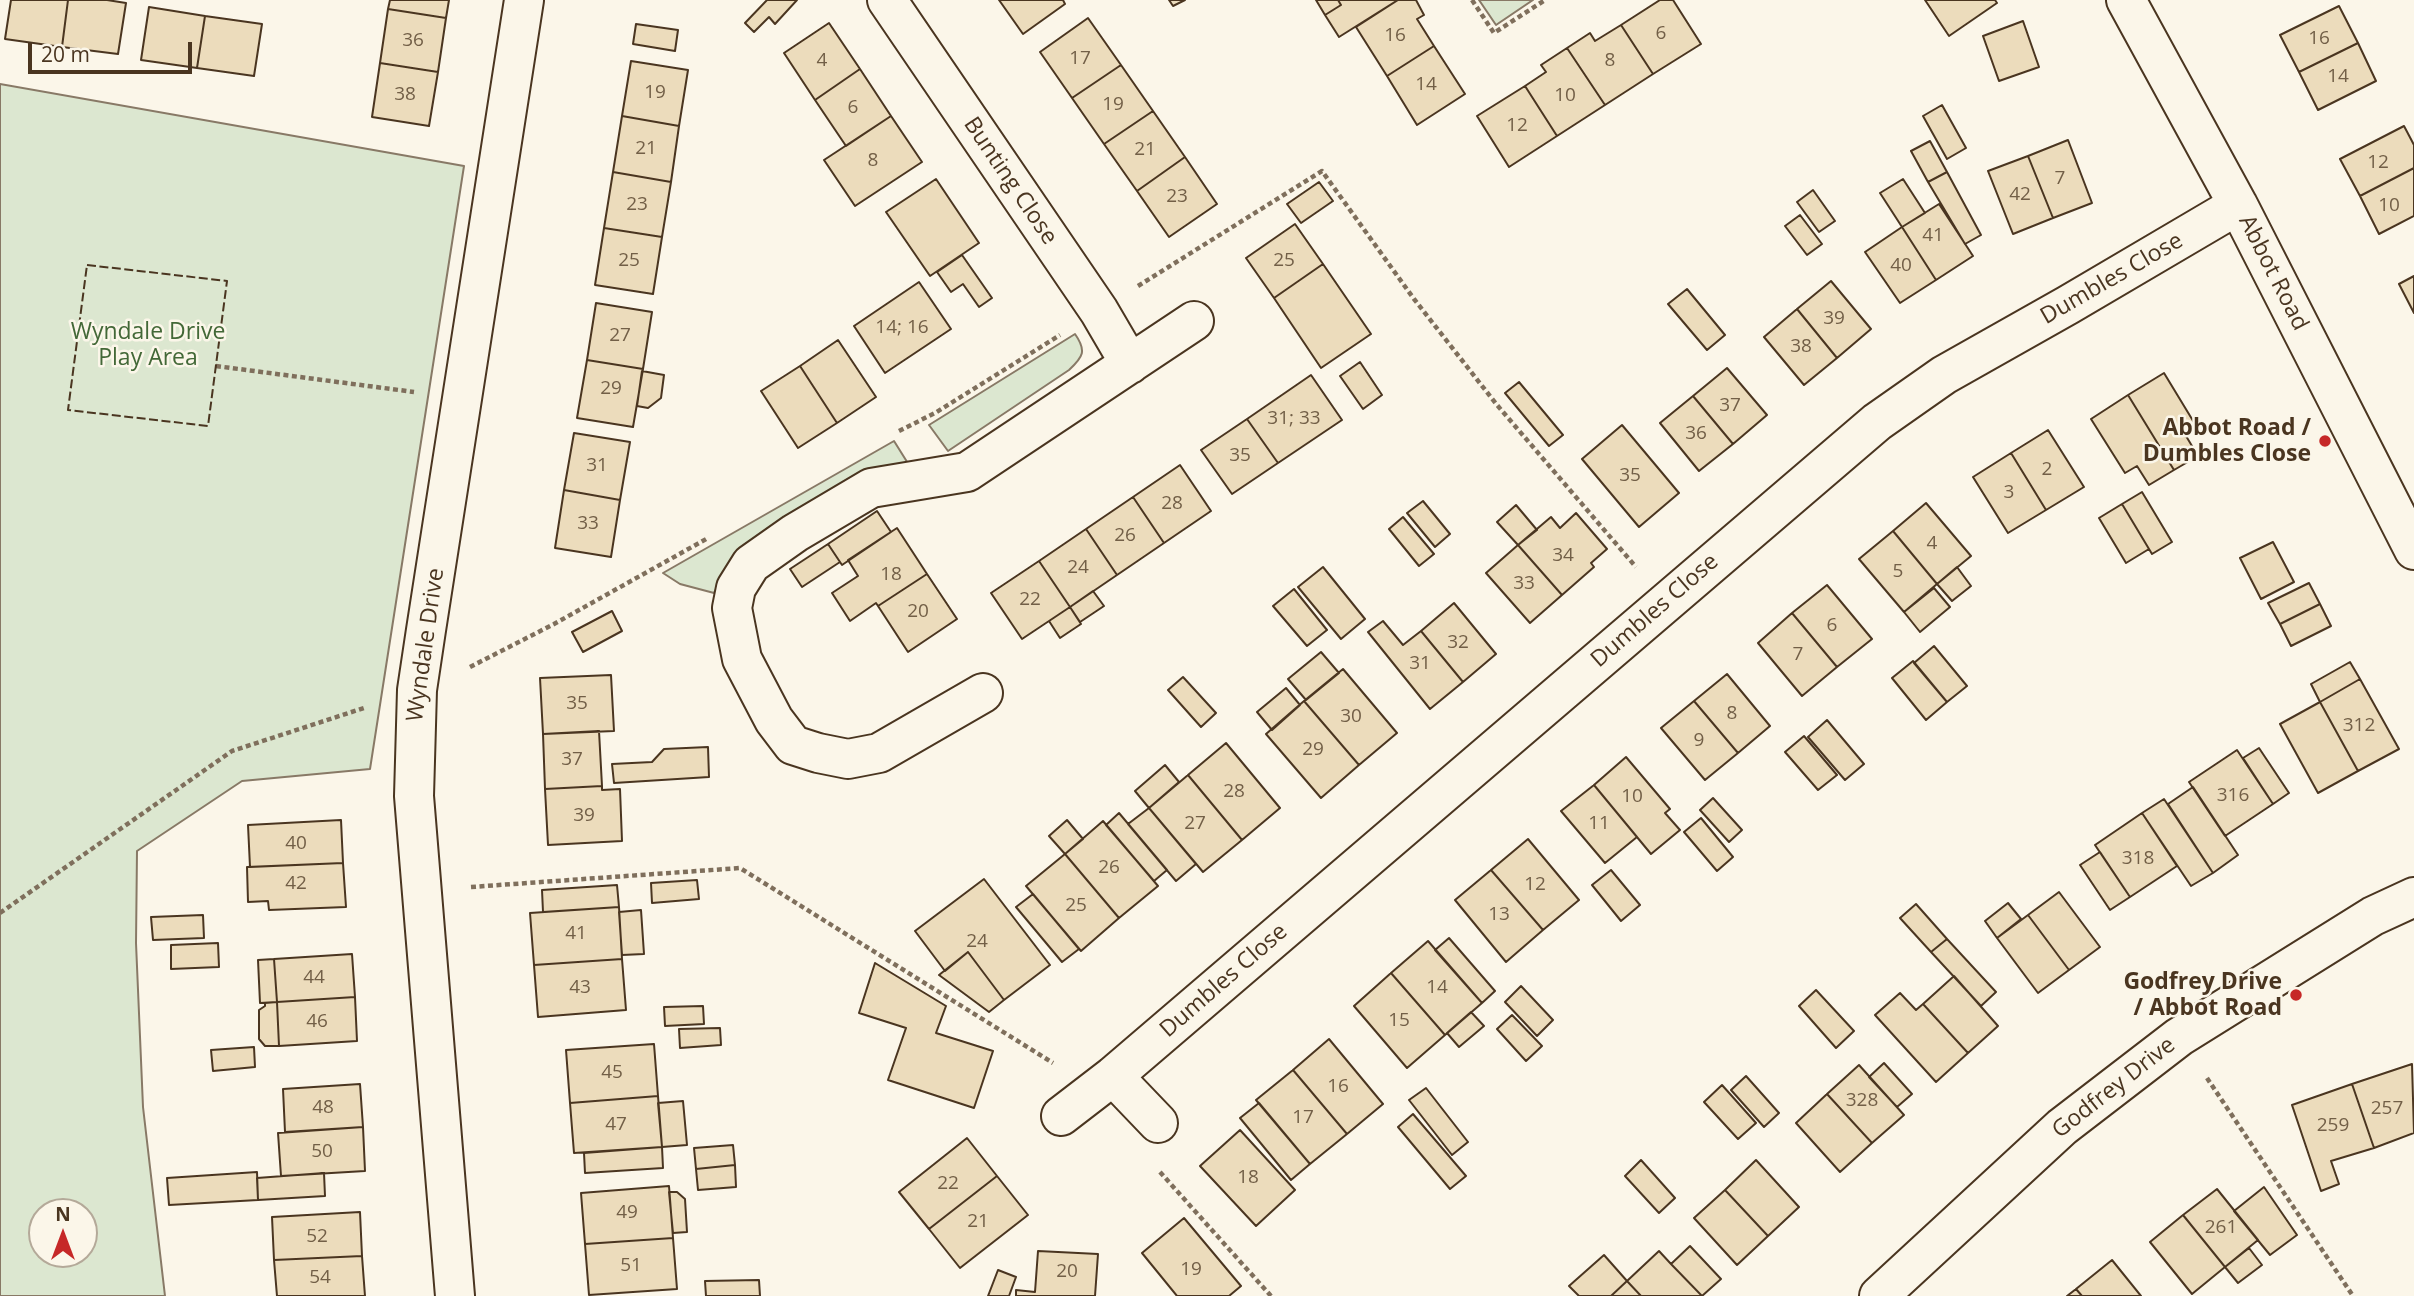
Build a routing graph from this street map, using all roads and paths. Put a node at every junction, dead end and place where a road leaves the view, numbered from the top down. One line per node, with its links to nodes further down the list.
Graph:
1 (524, 0): 11 (street, Wyndale Drive)
2 (887, 0): 7 (street, Bunting Close)
3 (1472, 0): 4 (path)
4 (1545, 0)
5 (2126, 0): 6 (street, Abbot Road)
6 (2238, 205): 14 (street, Abbot Road); 15 (street, Dumbles Close)
7 (1099, 311): 9 (street, Bunting Close); 12 (path); 15 (path)
8 (1194, 321): 9 (street)
9 (1130, 364): 17 (street)
10 (216, 366): 11 (path)
11 (463, 399): 16 (street, Wyndale Drive)
12 (890, 437)
13 (710, 537): 16 (path)
14 (2414, 550)
15 (1666, 602): 22 (street, Dumbles Close)
16 (417, 690): 18 (street, Wyndale Drive); 20 (path)
17 (983, 693)
18 (421, 890): 22 (path); 25 (street, Wyndale Drive)
19 (2414, 897): 21 (street, Godfrey Drive)
20 (0, 913)
21 (2179, 1037): 27 (street, Godfrey Drive); 28 (path)
22 (1105, 1083): 23 (street, Dumbles Close); 24 (street)
23 (1061, 1116)
24 (1158, 1123): 26 (path)
25 (455, 1296)
26 (1271, 1296)
27 (1879, 1296)
28 (2353, 1296)

